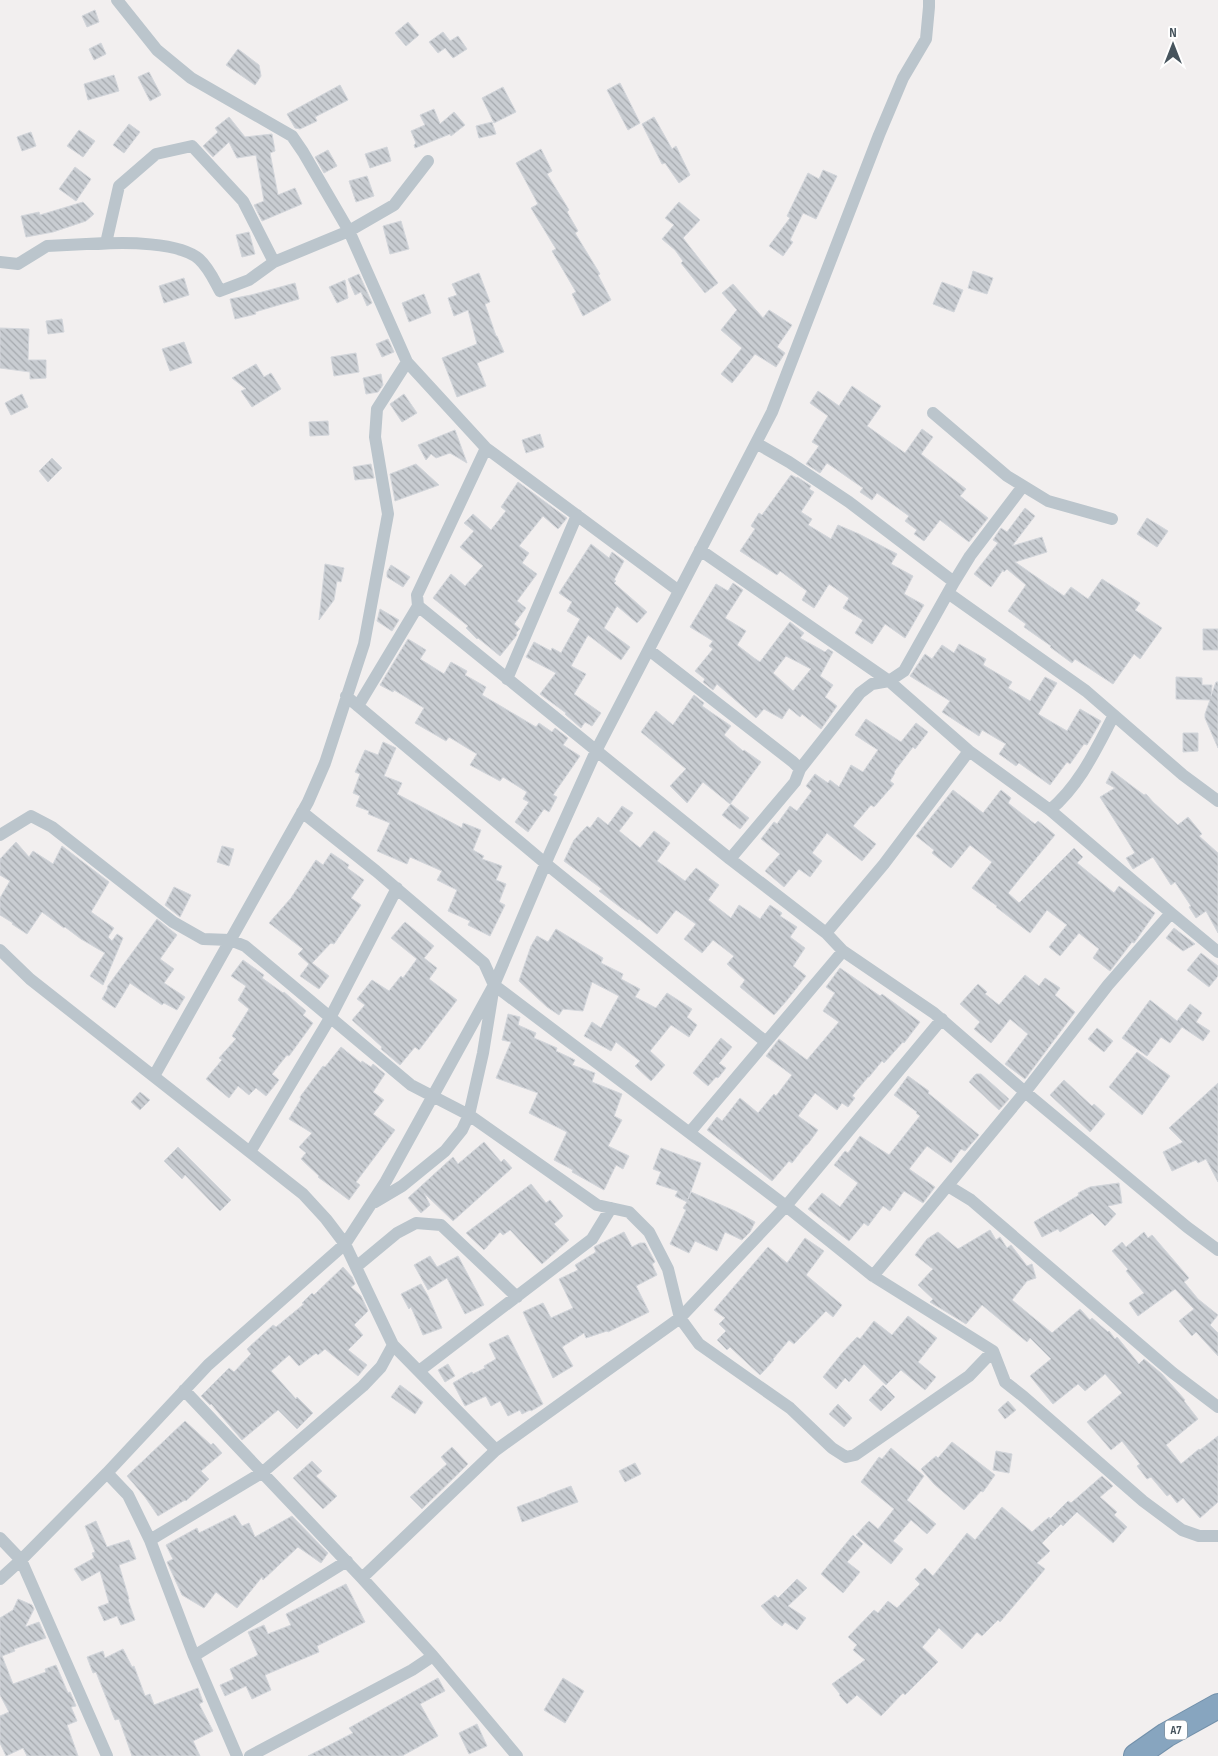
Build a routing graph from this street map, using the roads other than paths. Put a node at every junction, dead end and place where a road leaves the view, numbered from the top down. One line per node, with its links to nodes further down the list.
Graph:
1 (116, 0): 4 (street)
2 (929, 0): 10 (street)
3 (428, 161): 4 (street)
4 (349, 231): 7 (street); 8 (street)
5 (106, 243): 6 (street); 7 (street); 7 (street)
6 (0, 262)
7 (274, 262)
8 (407, 362): 11 (street); 22 (street)
9 (933, 413): 12 (street)
10 (756, 443): 15 (street); 16 (street)
11 (486, 448): 13 (street); 18 (street)
12 (1023, 486): 14 (street); 16 (street)
13 (578, 515): 17 (street); 20 (street)
14 (1112, 519)
15 (700, 550): 17 (street); 21 (street)
16 (951, 587): 21 (street); 24 (street)
17 (679, 591): 19 (street)
18 (418, 606): 20 (street); 23 (street)
19 (649, 650): 25 (street); 27 (street)
20 (507, 679): 25 (street)
21 (889, 681): 26 (street); 27 (street)
22 (346, 696): 23 (street); 30 (street)
23 (358, 706): 33 (street)
24 (1114, 715): 28 (street); 29 (street)
25 (596, 751): 32 (street); 33 (street)
26 (969, 751): 29 (street); 36 (street)
27 (800, 769): 32 (street)
28 (1218, 801)
29 (1050, 810): 35 (street)
30 (302, 812): 34 (street); 37 (street)
31 (0, 835): 37 (street)
32 (730, 858): 36 (street)
33 (546, 863): 41 (street); 44 (street)
34 (397, 888): 41 (street); 42 (street)
35 (1171, 913): 40 (street); 46 (street)
36 (826, 933): 39 (street)
37 (230, 940): 42 (street); 45 (street)
38 (0, 950): 45 (street)
39 (843, 951): 43 (street); 44 (street)
40 (1218, 952)
41 (494, 985): 47 (street); 48 (street); 49 (street)
42 (330, 1018): 47 (street); 50 (street)
43 (942, 1019): 46 (street); 53 (street)
44 (766, 1042): 49 (street)
45 (154, 1076): 50 (street)
46 (1025, 1092): 51 (street); 56 (street)
47 (432, 1097): 48 (street); 52 (street)
48 (469, 1115): 52 (street); 54 (street)
49 (690, 1132): 53 (street)
50 (250, 1152): 55 (street)
51 (948, 1186): 58 (street); 65 (street)
52 (371, 1204): 55 (street)
53 (786, 1206): 58 (street); 60 (street)
54 (612, 1208): 59 (street); 60 (street)
55 (345, 1244): 57 (street); 64 (street)
56 (1218, 1250)
57 (356, 1268): 59 (street); 61 (street)
58 (873, 1276): 62 (street)
59 (517, 1297): 63 (street)
60 (680, 1318): 62 (street); 66 (street)
61 (393, 1345): 63 (street); 67 (street)
62 (993, 1351): 69 (street)
63 (419, 1371): 66 (street)
64 (184, 1390): 67 (street); 68 (street)
65 (1218, 1407)
66 (496, 1450): 75 (street)
67 (263, 1472): 71 (street); 73 (street)
68 (107, 1473): 71 (street); 72 (street)
69 (1218, 1536)
70 (0, 1538): 72 (street)
71 (150, 1540): 76 (street)
72 (22, 1560): 74 (street); 79 (street)
73 (347, 1561): 75 (street); 76 (street)
74 (0, 1578)
75 (362, 1578): 77 (street)
76 (194, 1656): 80 (street)
77 (433, 1656): 81 (street); 82 (street)
78 (1218, 1706): 83 (highway, A7)
79 (107, 1756)
80 (237, 1756)
81 (250, 1756)
82 (517, 1756)
83 (1136, 1756)

